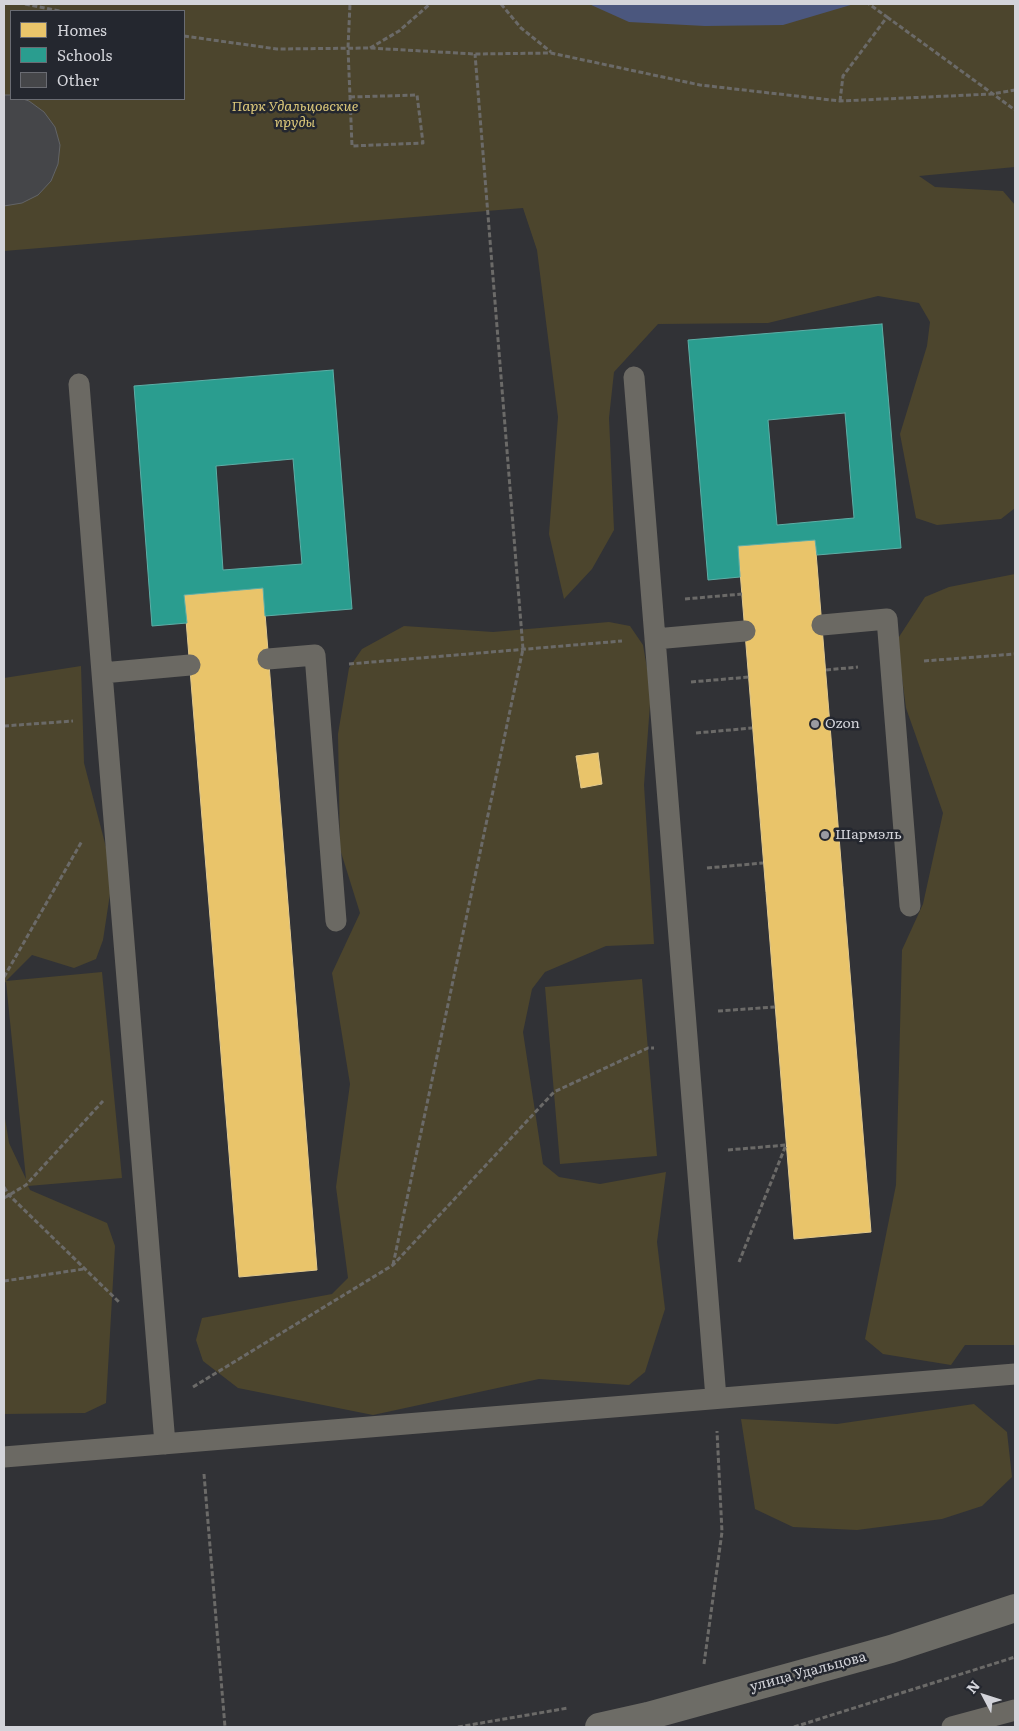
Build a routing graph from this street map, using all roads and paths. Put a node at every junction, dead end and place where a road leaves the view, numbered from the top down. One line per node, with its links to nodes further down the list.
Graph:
1 (25, 4): 6 (path)
2 (350, 4): 9 (path)
3 (430, 4): 10 (path)
4 (500, 4): 11 (path)
5 (870, 4): 7 (path)
6 (55, 10)
7 (887, 17): 14 (path); 16 (path)
8 (185, 36): 9 (path)
9 (348, 48): 10 (path); 15 (path)
10 (370, 48): 12 (path)
11 (551, 53): 12 (path); 16 (path)
12 (475, 54): 25 (path)
13 (1015, 90): 14 (path)
14 (992, 94): 16 (path); 17 (path)
15 (350, 97): 15 (path)
16 (840, 100)
17 (1015, 110)
18 (634, 377): 21 (lane)
19 (79, 384): 29 (lane)
20 (742, 594): 21 (path)
21 (652, 602): 24 (lane)
22 (822, 625): 39 (lane)
23 (745, 631): 24 (lane)
24 (655, 638): 25 (path); 31 (lane)
25 (523, 649): 28 (path); 51 (path)
26 (268, 659): 28 (lane)
27 (190, 665): 29 (lane)
28 (316, 667): 40 (lane)
29 (102, 673): 32 (lane)
30 (749, 677): 31 (path)
31 (658, 684): 35 (lane)
32 (106, 718): 33 (path); 45 (lane)
33 (4, 726)
34 (752, 728): 35 (path)
35 (662, 736): 38 (lane)
36 (82, 840): 41 (path)
37 (763, 863): 38 (path)
38 (674, 871): 43 (lane)
39 (910, 906)
40 (336, 921)
41 (4, 977)
42 (775, 1007): 43 (path)
43 (685, 1014): 44 (lane)
44 (688, 1048): 51 (path); 56 (lane)
45 (136, 1089): 48 (path); 54 (lane)
46 (746, 1148): 50 (path)
47 (4, 1187): 48 (path)
48 (9, 1195): 49 (path); 52 (path)
49 (4, 1198)
50 (739, 1262)
51 (393, 1265): 57 (path)
52 (84, 1269): 53 (path); 54 (path)
53 (4, 1281)
54 (156, 1339): 57 (lane)
55 (1015, 1374): 56 (lane)
56 (716, 1398): 58 (lane); 63 (path)
57 (162, 1406): 59 (lane)
58 (202, 1440): 59 (lane); 65 (path)
59 (164, 1444): 60 (lane)
60 (4, 1457)
61 (1015, 1608): 66 (street, улица Удальцова)
62 (1015, 1658): 67 (path)
63 (703, 1666)
64 (1015, 1710): 68 (lane)
65 (225, 1727)
66 (599, 1727)
67 (794, 1727)
68 (952, 1727)

